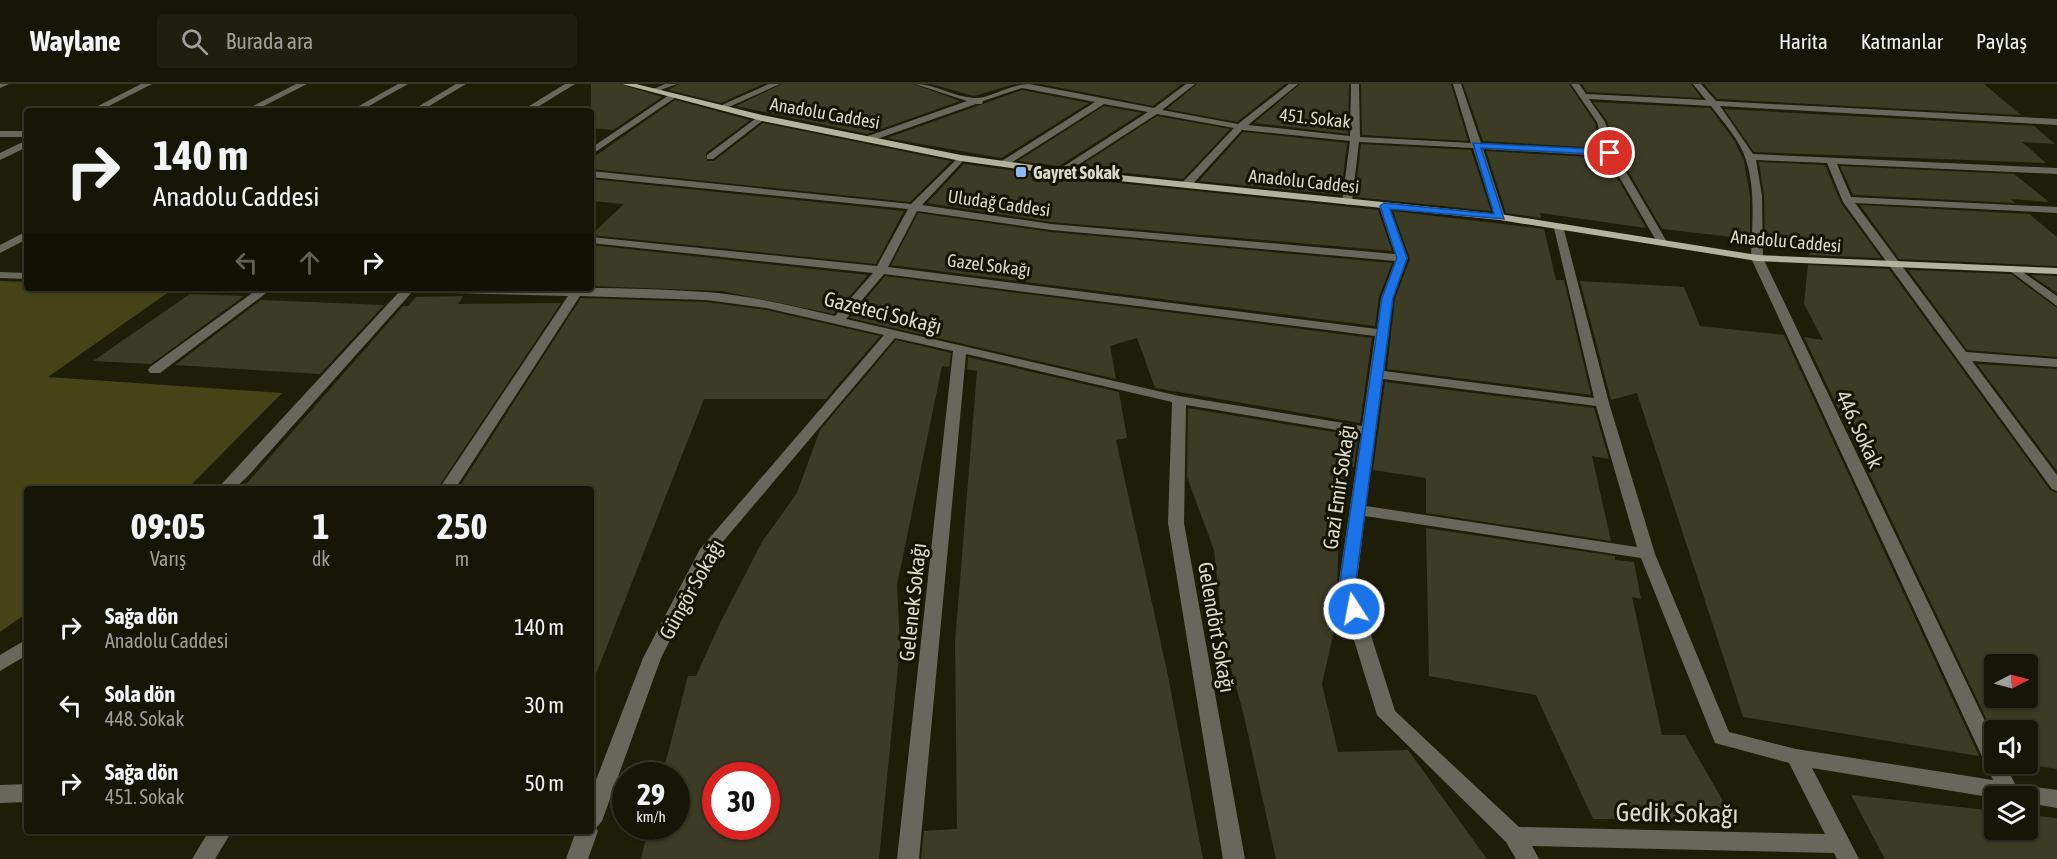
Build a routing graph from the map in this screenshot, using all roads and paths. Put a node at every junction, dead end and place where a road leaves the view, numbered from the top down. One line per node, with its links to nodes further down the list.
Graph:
1 (5, 84): 17 (street)
2 (148, 84): 23 (street)
3 (303, 84): 24 (street)
4 (404, 84): 25 (street)
5 (462, 84): 26 (street)
6 (571, 84): 27 (street)
7 (626, 84): 18 (main road, Anadolu Caddesi)
8 (776, 84): 28 (street)
9 (919, 84): 21 (street)
10 (1191, 84): 29 (street)
11 (1294, 84): 32 (street)
12 (1355, 84): 36 (street)
13 (1457, 84): 38 (street)
14 (1575, 84): 19 (street)
15 (1697, 84): 22 (street, 446. Sokak)
16 (1023, 85): 20 (street, 451. Sokak); 21 (street)
17 (0, 86)
18 (674, 90): 28 (main road, Anadolu Caddesi); 39 (street)
19 (1584, 96): 22 (street); 40 (street)
20 (1104, 100): 29 (street, 451. Sokak); 46 (street)
21 (979, 102): 35 (street)
22 (1713, 102): 31 (street); 43 (street, 446. Sokak)
23 (98, 108)
24 (253, 108)
25 (360, 108)
26 (420, 108)
27 (530, 108)
28 (719, 108): 30 (main road, Anadolu Caddesi)
29 (1155, 111): 32 (street, 451. Sokak); 48 (street)
30 (762, 118): 35 (main road, Anadolu Caddesi); 42 (street)
31 (2057, 122)
32 (1240, 127): 36 (street, 451. Sokak); 50 (street)
33 (0, 134): 34 (street)
34 (24, 134)
35 (871, 138): 44 (main road, Anadolu Caddesi)
36 (1355, 138): 38 (street, 451. Sokak); 52 (street)
37 (24, 144): 41 (street)
38 (1476, 145): 40 (street, 451. Sokak); 56 (street)
39 (594, 150)
40 (1610, 153): 60 (street)
41 (0, 156)
42 (710, 156)
43 (1750, 157): 45 (street); 63 (street, 446. Sokak)
44 (961, 158): 46 (main road, Anadolu Caddesi); 54 (street)
45 (1832, 162): 47 (street); 51 (street)
46 (1003, 164): 48 (main road, Anadolu Caddesi)
47 (2057, 171)
48 (1061, 172): 50 (main road, Anadolu Caddesi)
49 (594, 174): 54 (street, Uludağ Caddesi)
50 (1186, 185): 52 (main road, Anadolu Caddesi)
51 (1847, 200): 55 (street); 64 (street)
52 (1347, 202): 53 (main road, Anadolu Caddesi)
53 (1384, 206): 56 (main road, Anadolu Caddesi); 62 (street)
54 (914, 207): 62 (street, Uludağ Caddesi); 66 (street)
55 (2057, 210)
56 (1500, 217): 57 (main road, Anadolu Caddesi)
57 (1558, 228): 60 (main road, Anadolu Caddesi); 84 (street)
58 (24, 236): 61 (street)
59 (594, 240): 66 (street, Gazel Sokağı)
60 (1662, 242): 63 (main road, Anadolu Caddesi)
61 (0, 250)
62 (1402, 258): 76 (street, Gazi Emir Sokağı)
63 (1757, 258): 64 (main road, Anadolu Caddesi); 94 (street, 446. Sokak)
64 (1895, 264): 65 (main road, Anadolu Caddesi); 79 (street)
65 (2014, 269): 67 (main road, Anadolu Caddesi); 74 (street)
66 (881, 270): 75 (street); 76 (street, Gazel Sokağı)
67 (2057, 271)
68 (0, 274): 69 (street)
69 (24, 276)
70 (263, 291): 81 (street)
71 (406, 291): 86 (street)
72 (535, 291): 73 (street, Gazeteci Sokağı)
73 (577, 292): 75 (street, Gazeteci Sokağı); 87 (street)
74 (2057, 302)
75 (838, 321): 77 (street, Gazeteci Sokağı)
76 (1382, 333): 82 (street, Gazi Emir Sokağı)
77 (892, 334): 78 (street, Gazeteci Sokağı); 100 (street, Güngör Sokağı)
78 (960, 350): 83 (street, Gazeteci Sokağı); 107 (street, Gelenek Sokağı)
79 (1961, 356): 80 (street); 88 (street)
80 (2057, 363)
81 (155, 370)
82 (1376, 374): 84 (street); 85 (street, Gazi Emir Sokağı)
83 (1179, 400): 85 (street, Gazeteci Sokağı); 108 (street, Gelendört Sokağı)
84 (1602, 403): 90 (street)
85 (1369, 431): 89 (street, Gazi Emir Sokağı)
86 (228, 486)
87 (449, 486)
88 (2057, 486)
89 (1358, 510): 90 (street); 103 (street, Gazi Emir Sokağı)
90 (1647, 554): 93 (street)
91 (24, 648): 92 (street)
92 (0, 664)
93 (1796, 757): 95 (street); 104 (street)
94 (2006, 786)
95 (1984, 787)
96 (24, 793): 97 (street)
97 (0, 794)
98 (2038, 796): 99 (street)
99 (2057, 799)
100 (594, 813)
101 (219, 834): 105 (street)
102 (586, 834): 106 (street)
103 (1514, 836): 104 (street, Gedik Sokağı); 109 (street, Gazi Emir Sokağı)
104 (1843, 852)
105 (203, 859)
106 (577, 859)
107 (908, 859)
108 (1234, 859)
109 (1528, 859)

